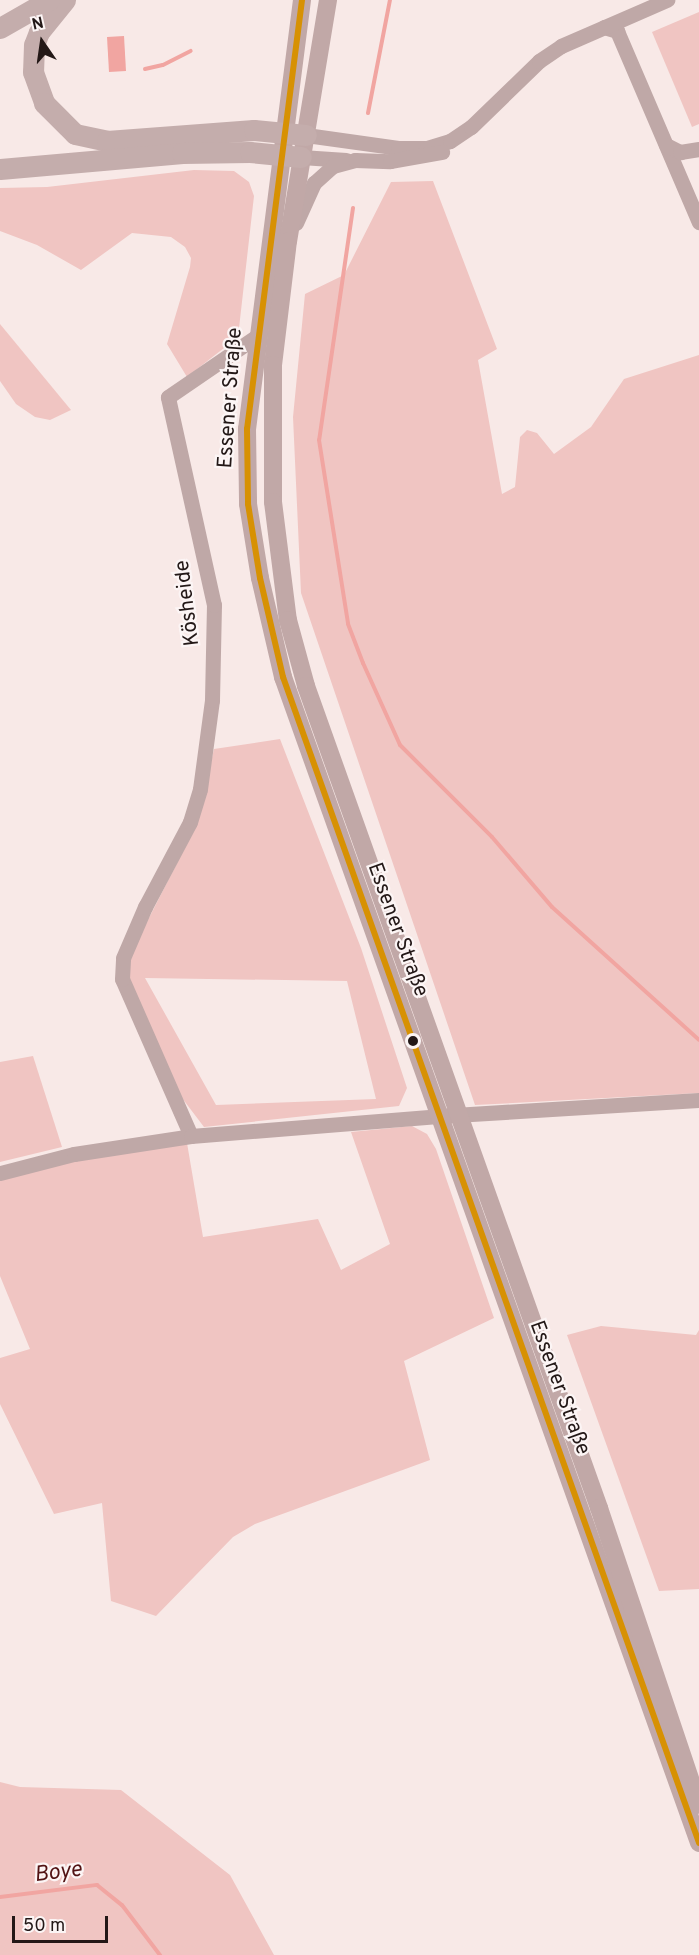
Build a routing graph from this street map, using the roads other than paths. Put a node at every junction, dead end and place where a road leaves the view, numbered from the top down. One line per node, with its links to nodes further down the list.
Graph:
1 (49, 0): 7 (highway)
2 (65, 0): 9 (highway)
3 (302, 0): 9 (main road, Essener Straße)
4 (328, 0): 10 (main road, Essener Straße)
5 (667, 0): 6 (street)
6 (604, 27): 8 (street); 11 (street)
7 (0, 28)
8 (494, 105): 10 (street); 15 (street)
9 (283, 132): 10 (highway); 13 (main road, Essener Straße)
10 (306, 135): 14 (main road, Essener Straße)
11 (666, 145): 12 (street); 17 (street)
12 (699, 149)
13 (280, 155): 14 (highway); 16 (highway); 19 (main road, Essener Straße)
14 (302, 157): 15 (street); 18 (main road, Essener Straße)
15 (355, 160): 18 (street)
16 (0, 169)
17 (699, 222)
18 (288, 241): 21 (main road, Essener Straße)
19 (258, 336): 22 (main road, Essener Straße); 23 (street, Kösheide)
20 (699, 1100): 21 (street)
21 (459, 1114): 22 (street); 25 (main road, Essener Straße)
22 (438, 1116): 23 (street); 26 (main road, Essener Straße)
23 (191, 1136): 24 (street)
24 (0, 1173)
25 (699, 1804)
26 (699, 1843)

